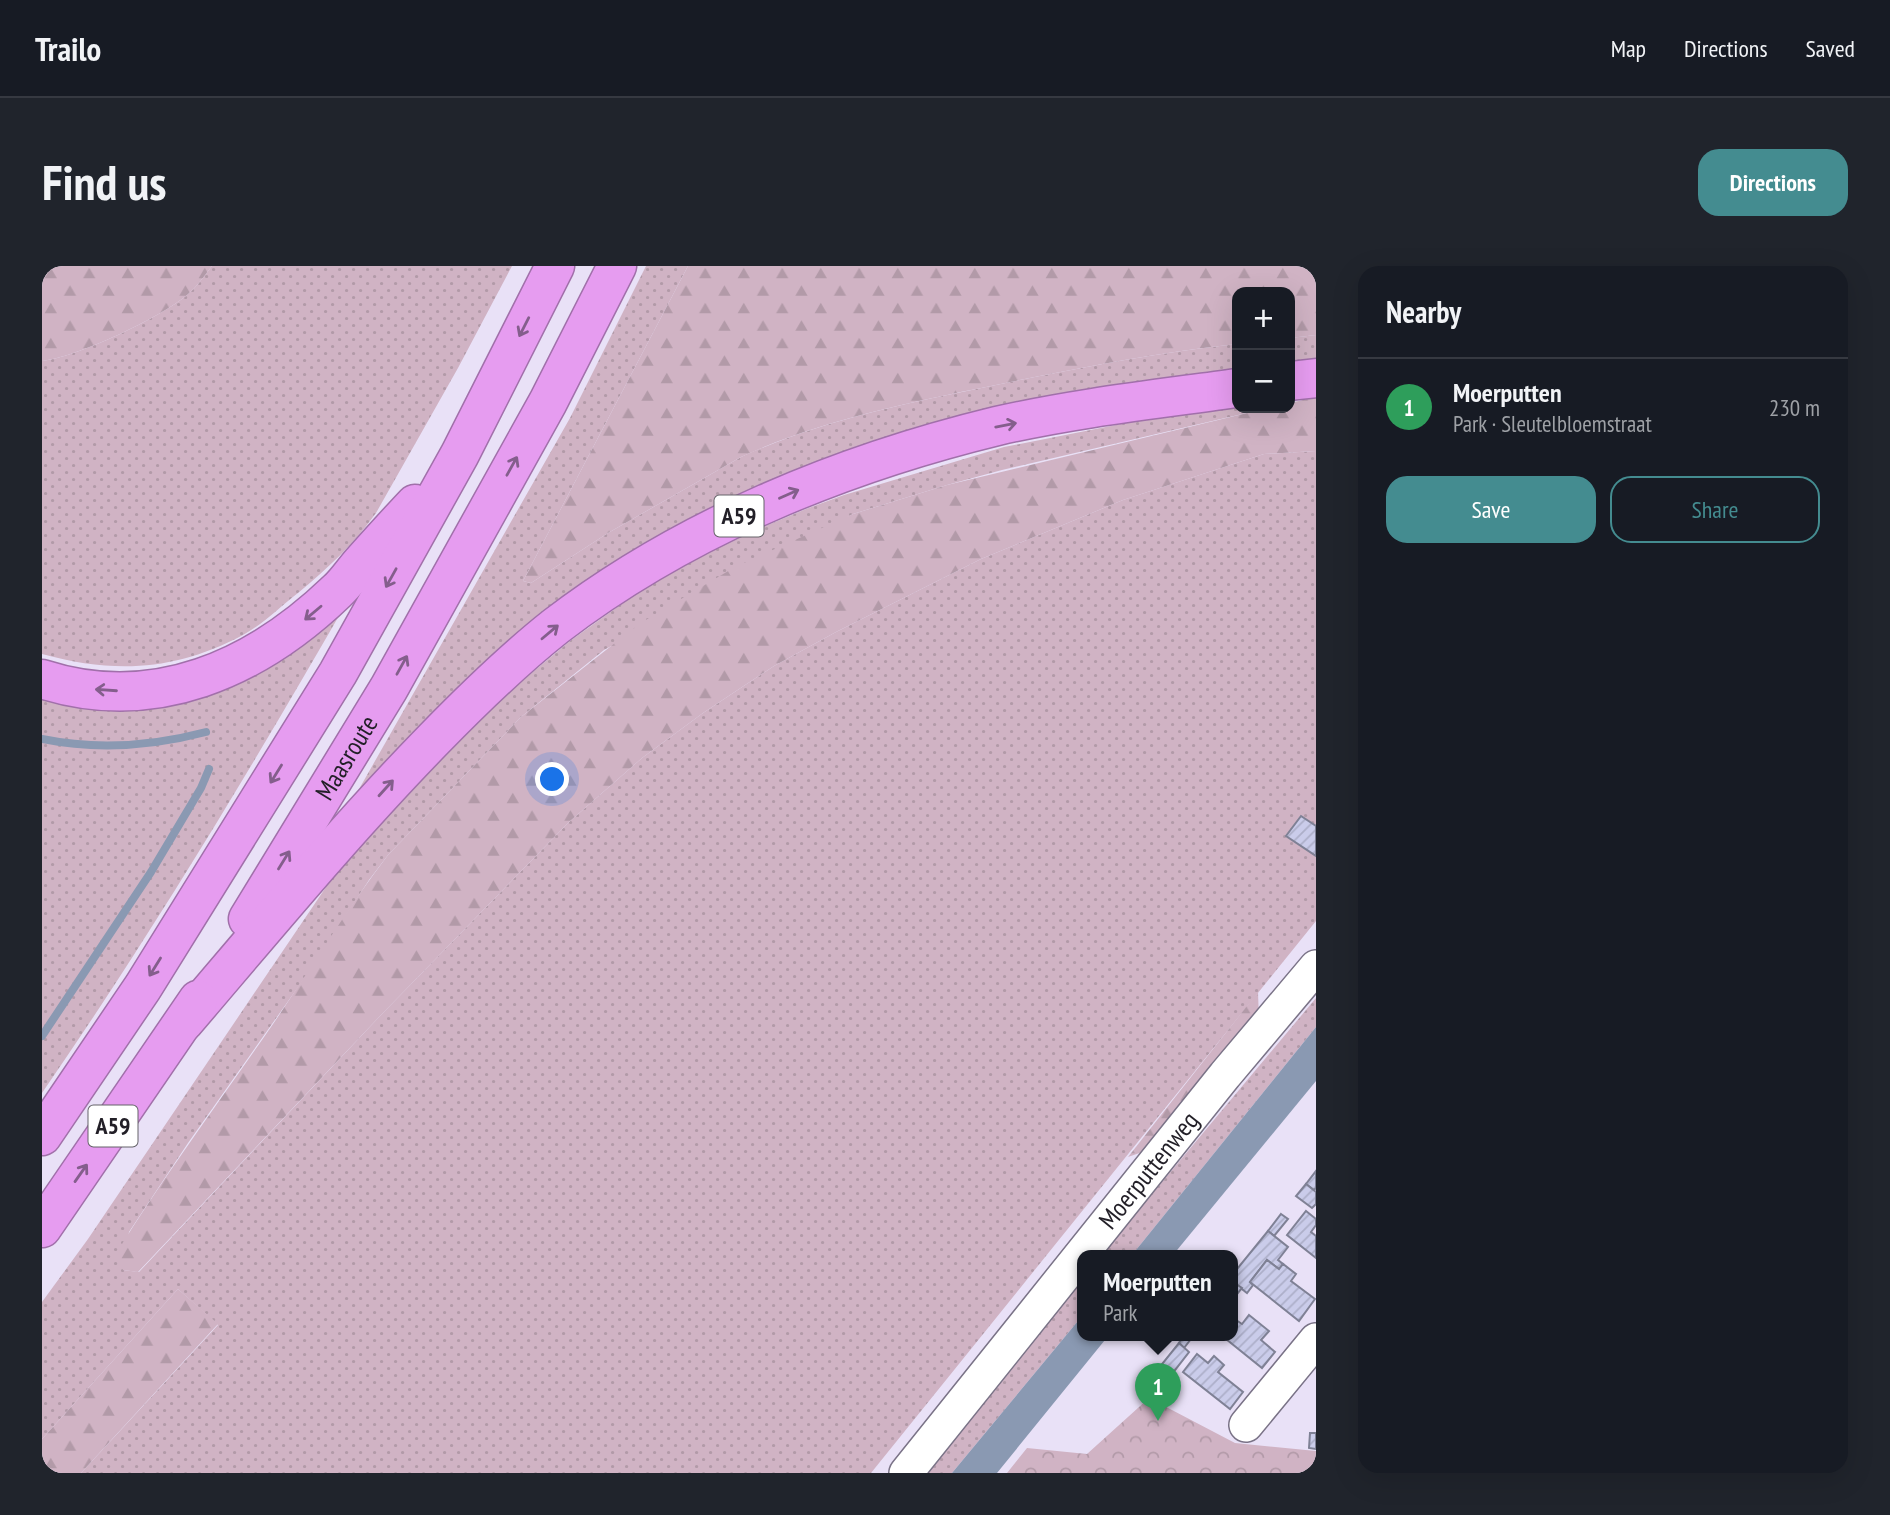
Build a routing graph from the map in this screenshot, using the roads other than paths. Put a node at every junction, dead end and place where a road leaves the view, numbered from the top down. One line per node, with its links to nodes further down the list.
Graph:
1 (555, 266): 6 (highway, Maasroute / A59, one-way to 6)
2 (617, 266): 9 (highway, Maasroute / A59, one-way to 2)
3 (1316, 378): 4 (highway)
4 (1295, 381)
5 (1232, 389): 9 (highway, A59, one-way to 5)
6 (460, 454): 7 (highway, A59, one-way to 7); 10 (highway, Maasroute / A59, one-way to 10)
7 (42, 679)
8 (1316, 967): 12 (street, Moerputtenweg)
9 (184, 1022): 11 (highway, Maasroute / A59, one-way to 9)
10 (42, 1136)
11 (42, 1228)
12 (1085, 1250)
13 (1077, 1260): 16 (street, Moerputtenweg)
14 (1316, 1340): 15 (street)
15 (1246, 1425)
16 (906, 1473)

